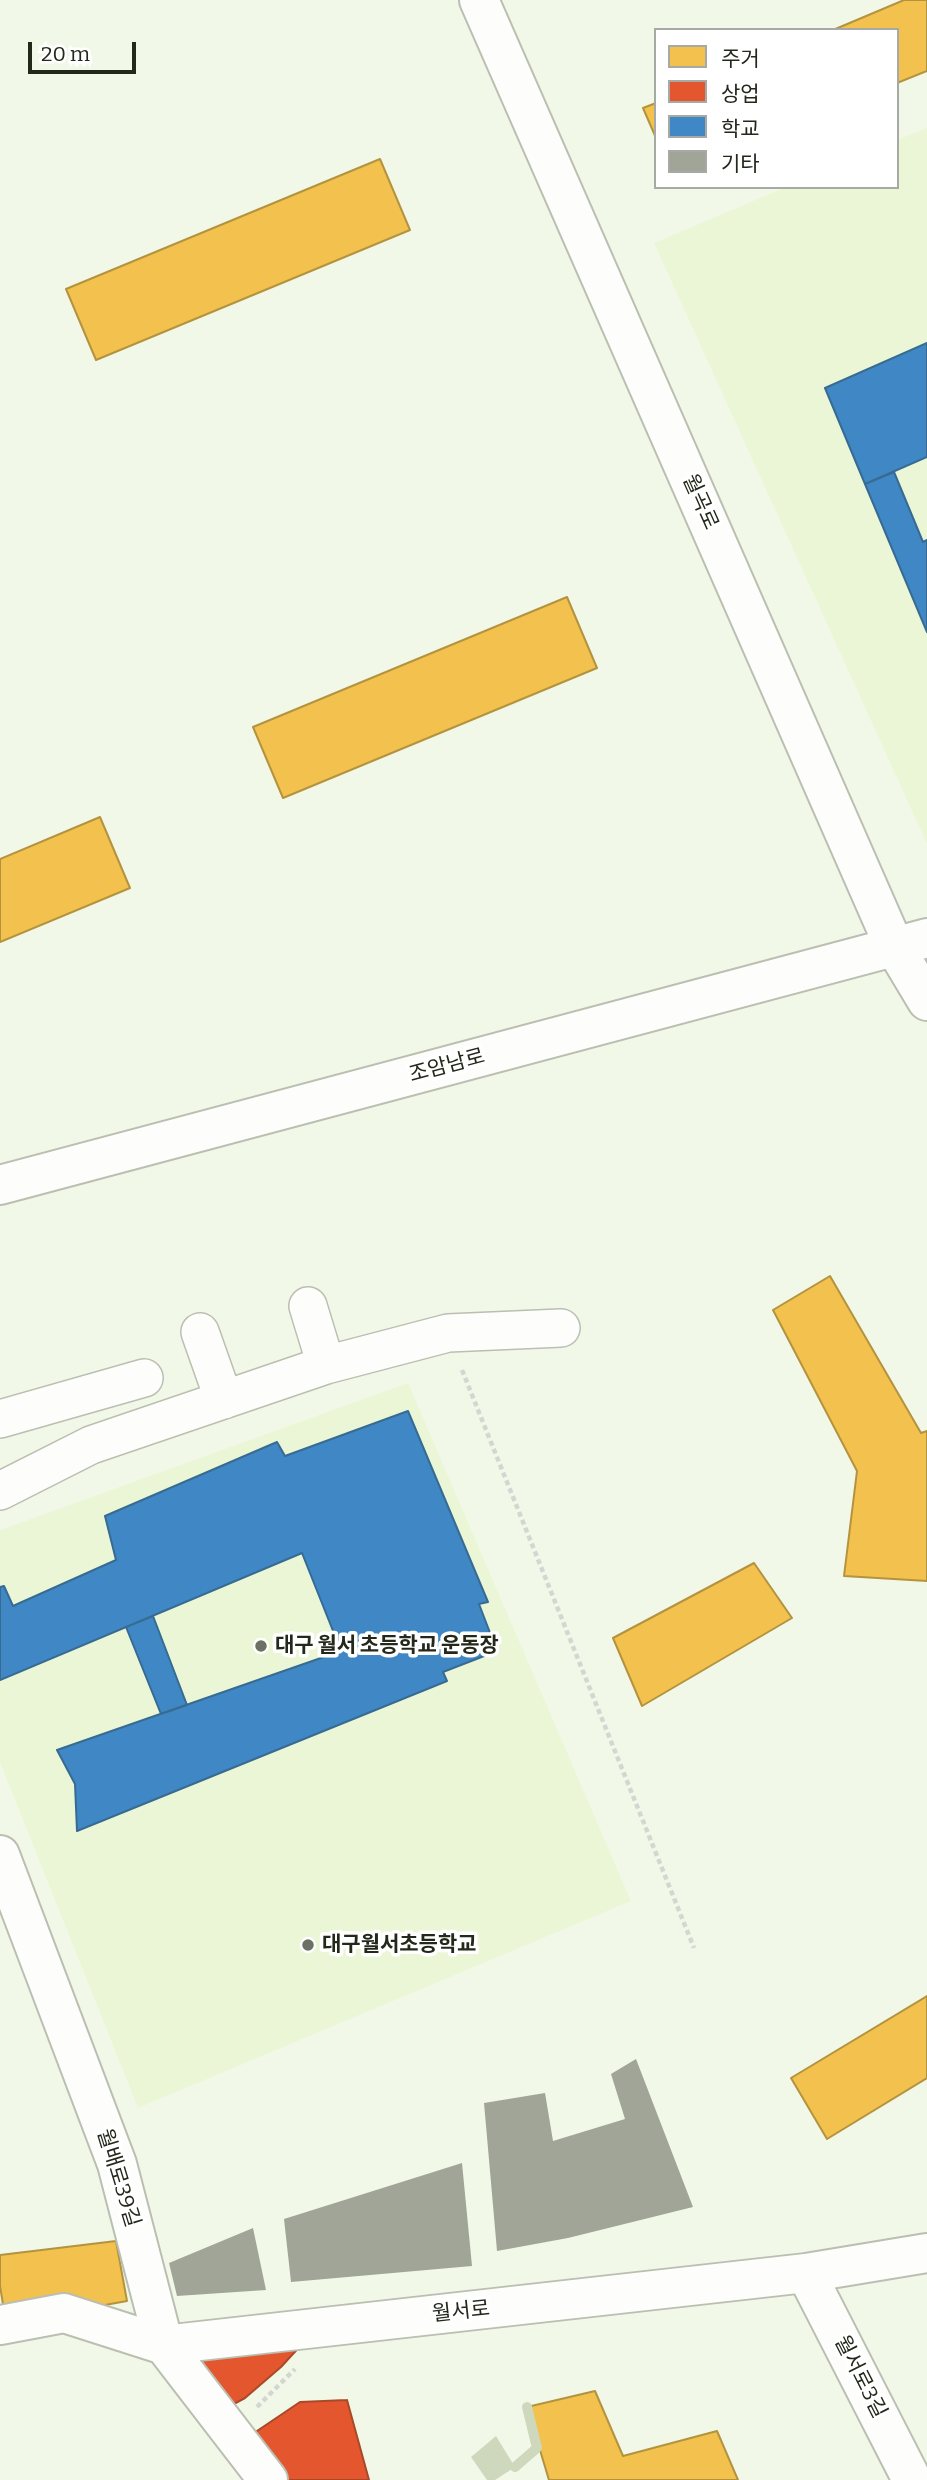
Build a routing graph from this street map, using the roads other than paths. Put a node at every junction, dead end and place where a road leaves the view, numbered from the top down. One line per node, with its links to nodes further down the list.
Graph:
1 (479, 0): 2 (main road, 월곡로)
2 (911, 942): 3 (main road, 월곡로); 4 (main road, 조암남로)
3 (927, 1001)
4 (0, 1185)
5 (308, 1306): 8 (street)
6 (561, 1328): 8 (street)
7 (200, 1332): 10 (street)
8 (326, 1365): 10 (street)
9 (144, 1378): 11 (street)
10 (224, 1400): 12 (street)
11 (0, 1419)
12 (0, 1491)
13 (0, 1855): 17 (main road, 월배로39길)
14 (927, 2253): 15 (main road, 월서로)
15 (807, 2273): 17 (main road, 월서로); 19 (main road, 월서로3길)
16 (0, 2325): 17 (main road, 월서로)
17 (164, 2345): 18 (main road, 월배로39길)
18 (268, 2480)
19 (912, 2480)

